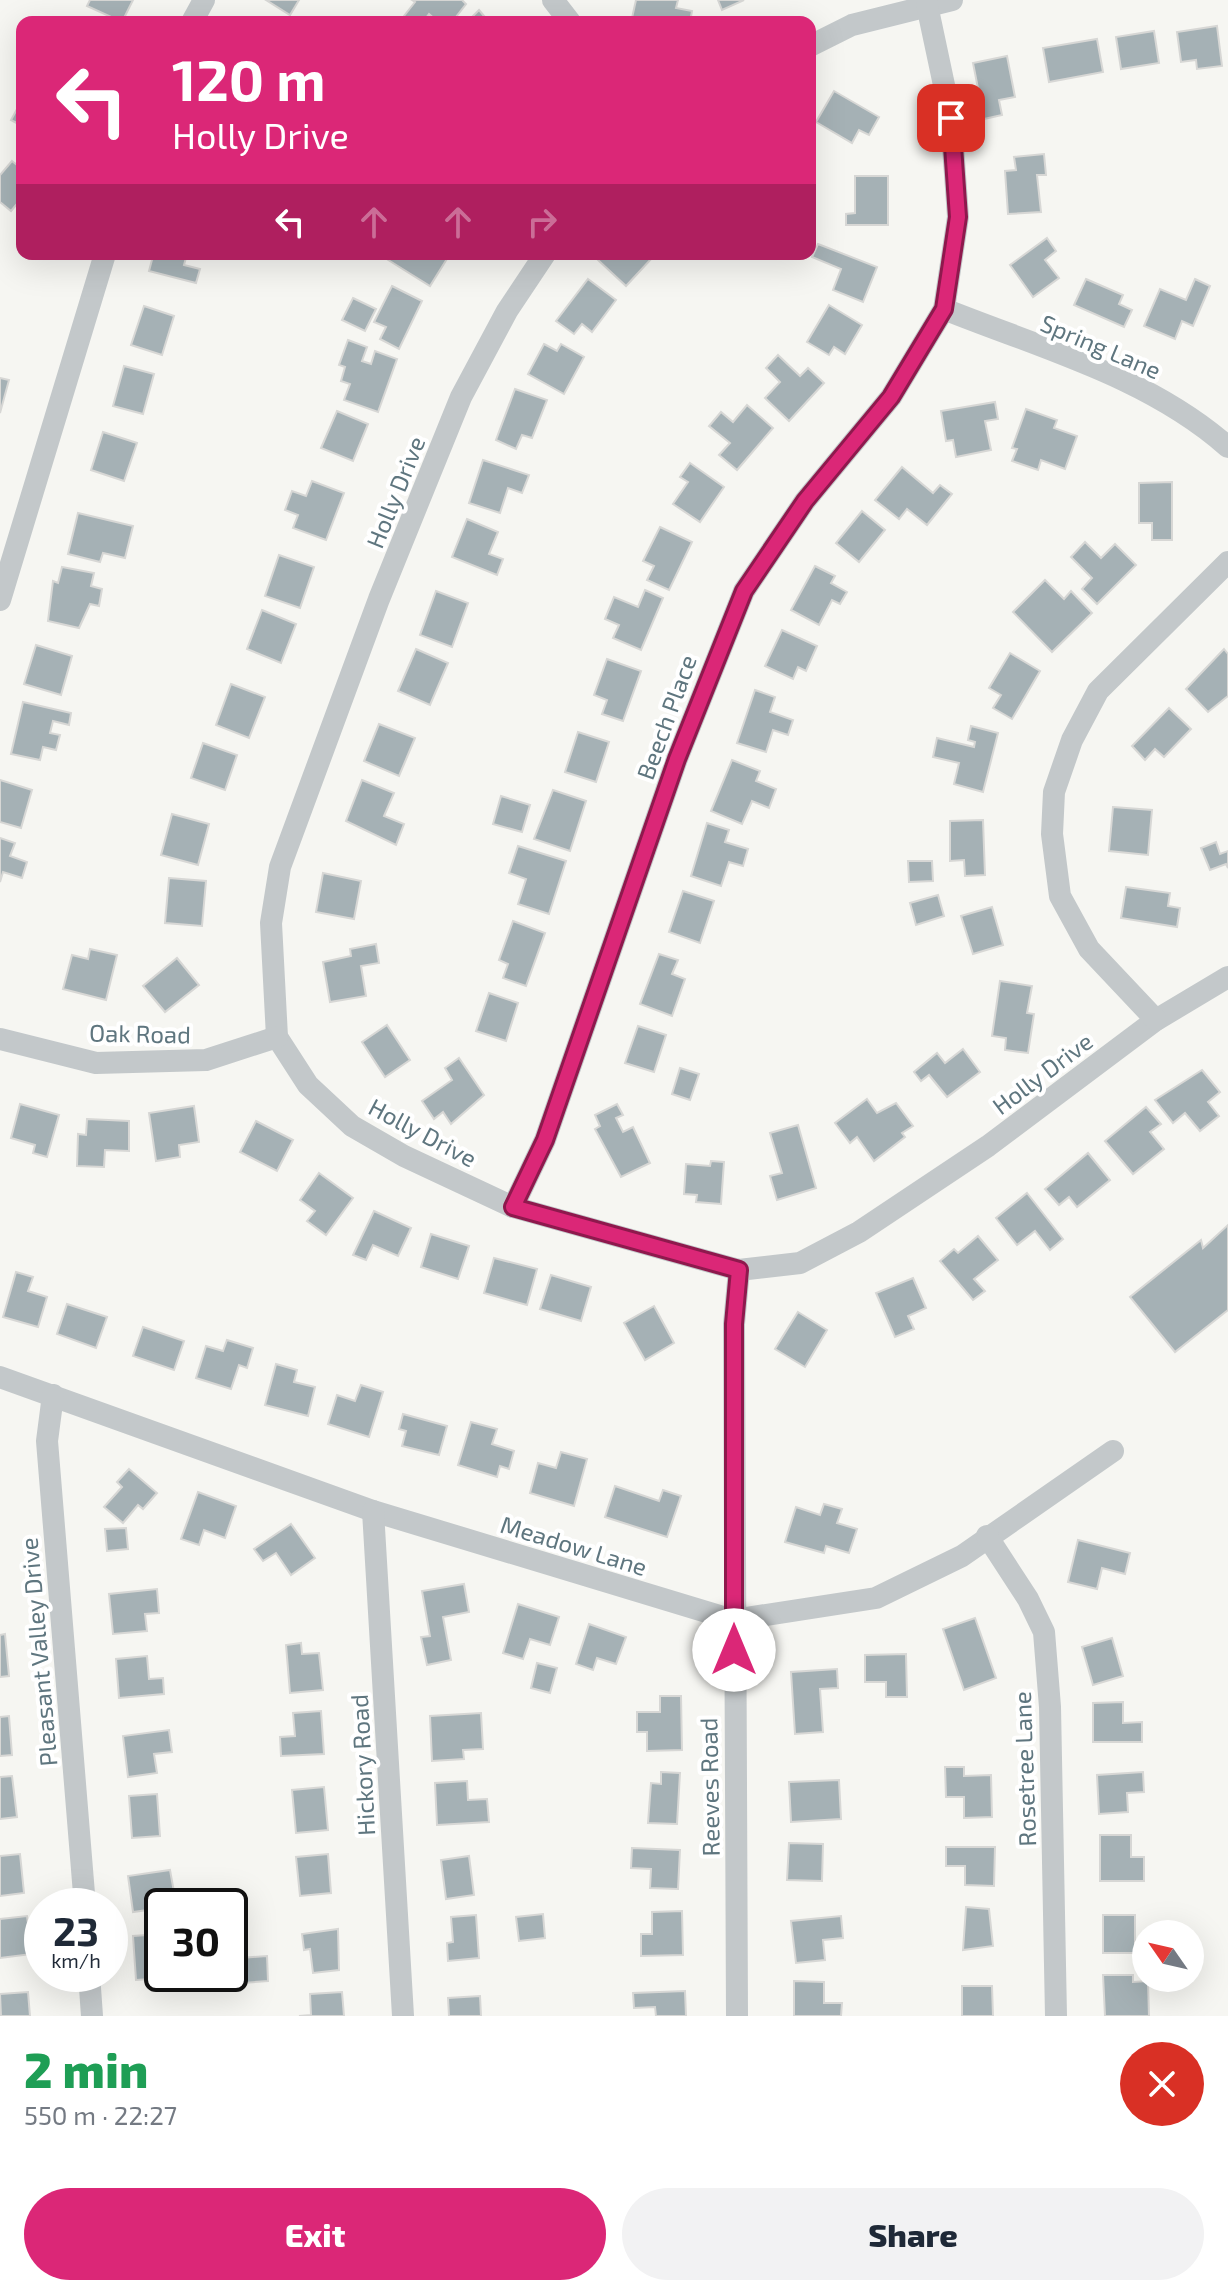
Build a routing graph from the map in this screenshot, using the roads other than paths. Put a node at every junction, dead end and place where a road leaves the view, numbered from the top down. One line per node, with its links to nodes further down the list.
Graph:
1 (553, 0): 4 (street)
2 (952, 0): 3 (street)
3 (927, 5): 5 (street); 8 (street, Beech Place)
4 (565, 16)
5 (816, 43)
6 (103, 260): 11 (street)
7 (541, 260): 14 (street, Holly Drive)
8 (944, 309): 9 (street, Spring Lane); 16 (street, Beech Place)
9 (1228, 447)
10 (1228, 562): 13 (street)
11 (0, 600)
12 (1228, 977): 13 (street, Holly Drive)
13 (1156, 1020): 17 (street, Holly Drive)
14 (277, 1037): 15 (street, Oak Road); 16 (street, Holly Drive)
15 (0, 1039)
16 (513, 1207): 17 (street, Holly Drive)
17 (739, 1270): 23 (street, Reeves Road)
18 (0, 1377): 19 (street, Meadow Lane)
19 (53, 1395): 21 (street, Meadow Lane); 24 (street, Pleasant Valley Drive)
20 (1113, 1451): 22 (street, Meadow Lane)
21 (373, 1511): 23 (street, Meadow Lane); 27 (street, Hickory Road)
22 (987, 1536): 23 (street, Meadow Lane); 29 (street, Rosetree Lane)
23 (733, 1620): 28 (street, Reeves Road)
24 (84, 1888)
25 (90, 1992): 26 (street)
26 (92, 2016)
27 (403, 2016)
28 (737, 2016)
29 (1056, 2016)

